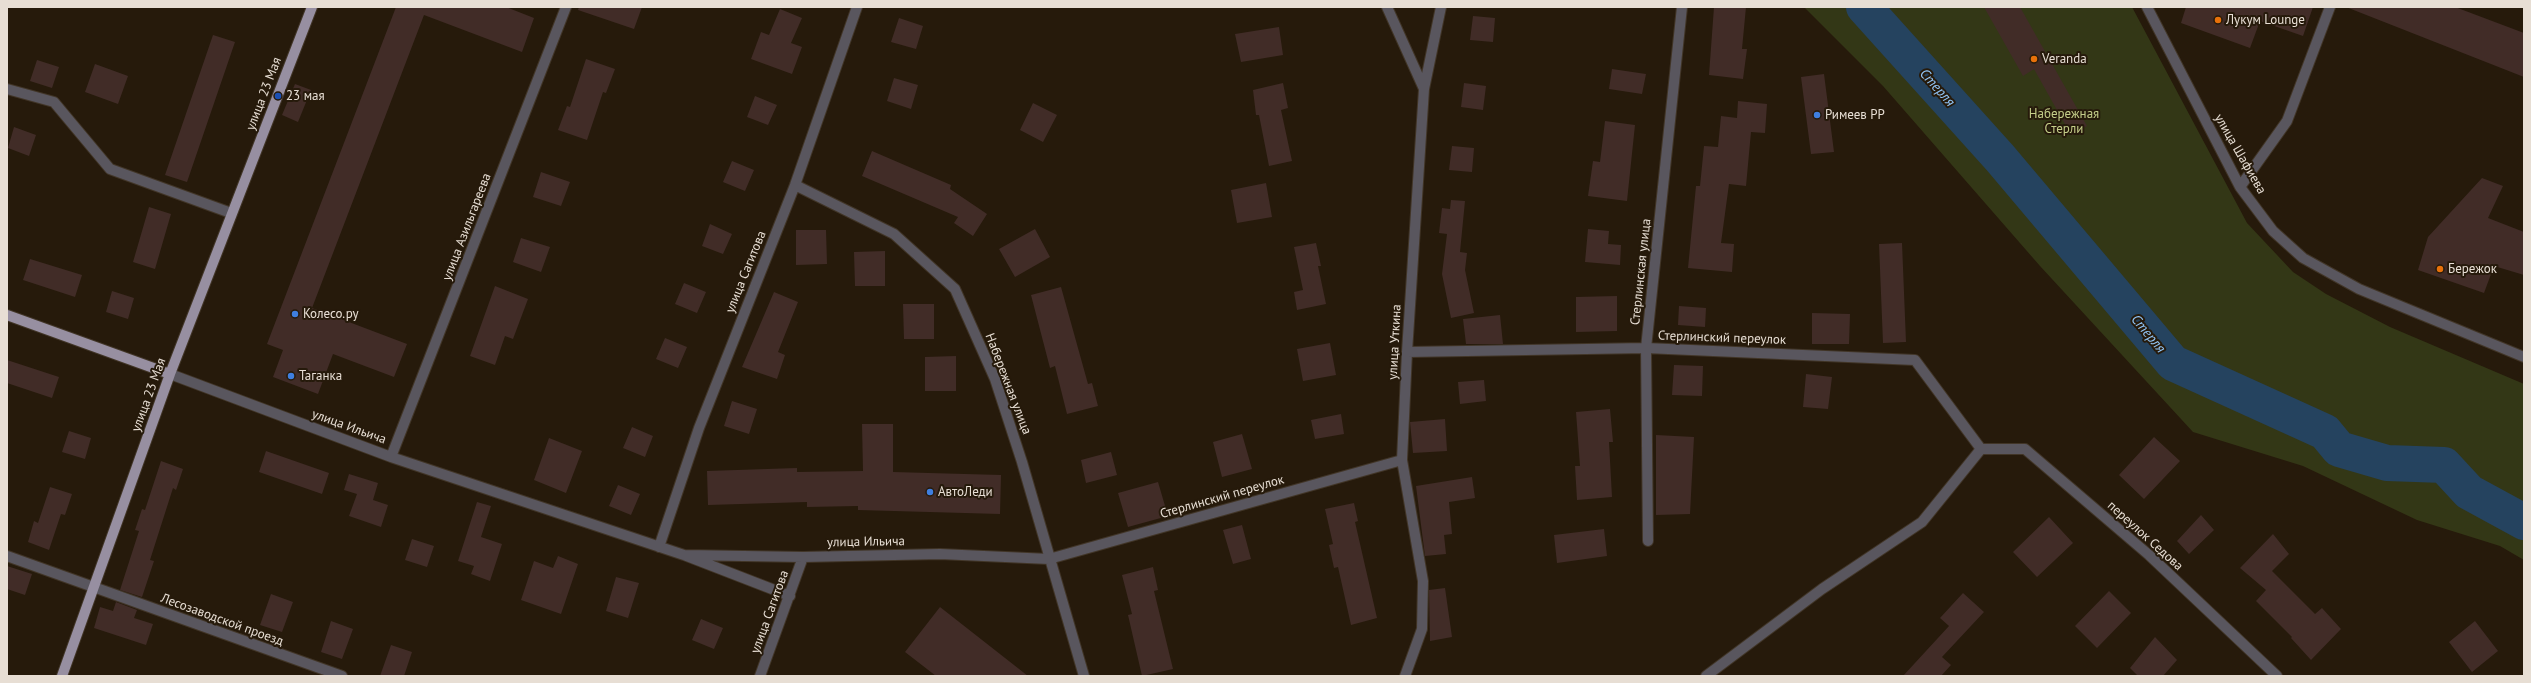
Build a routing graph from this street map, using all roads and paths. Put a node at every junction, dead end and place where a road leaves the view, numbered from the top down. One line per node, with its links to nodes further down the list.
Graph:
1 (312, 7): 13 (main road, улица 23 Мая)
2 (566, 7): 20 (street, улица Азильгареева)
3 (857, 7): 11 (street, улица Сагитова)
4 (1387, 7): 10 (street)
5 (1441, 7): 10 (street, улица Уткина)
6 (1682, 7): 15 (street, Стерлинская улица)
7 (2147, 7): 12 (street, улица Шафиева)
8 (2330, 7): 12 (street)
9 (7, 88): 13 (street)
10 (1424, 89): 16 (street, улица Уткина)
11 (795, 185): 23 (street, улица Сагитова); 27 (street, Набережная улица)
12 (2240, 187): 17 (street, улица Шафиева)
13 (232, 213): 18 (main road, улица 23 Мая)
14 (7, 315): 18 (main road, улица Ильича)
15 (1646, 348): 16 (street, Стерлинский переулок); 19 (street, Стерлинский переулок); 22 (street, Стерлинская улица)
16 (1407, 352): 21 (street, улица Уткина)
17 (2524, 357)
18 (170, 374): 20 (street, улица Ильича); 28 (main road, улица 23 Мая)
19 (1981, 449): 35 (street); 36 (street, переулок Седова)
20 (391, 457): 23 (street, улица Ильича)
21 (1402, 460): 27 (street, Стерлинский переулок); 34 (street, улица Уткина)
22 (1648, 541)
23 (659, 547): 24 (street, улица Ильича)
24 (684, 555): 26 (street, улица Ильича); 29 (street, улица Ильича)
25 (7, 556): 28 (street)
26 (803, 557): 27 (street, улица Ильича); 29 (street, улица Сагитова)
27 (1049, 559): 33 (street, Набережная улица)
28 (94, 588): 30 (main road, улица 23 Мая); 31 (street, Лесозаводской проезд)
29 (790, 596): 32 (street, улица Сагитова)
30 (62, 676)
31 (342, 676)
32 (760, 676)
33 (1084, 676)
34 (1405, 676)
35 (1706, 676)
36 (2277, 676)

